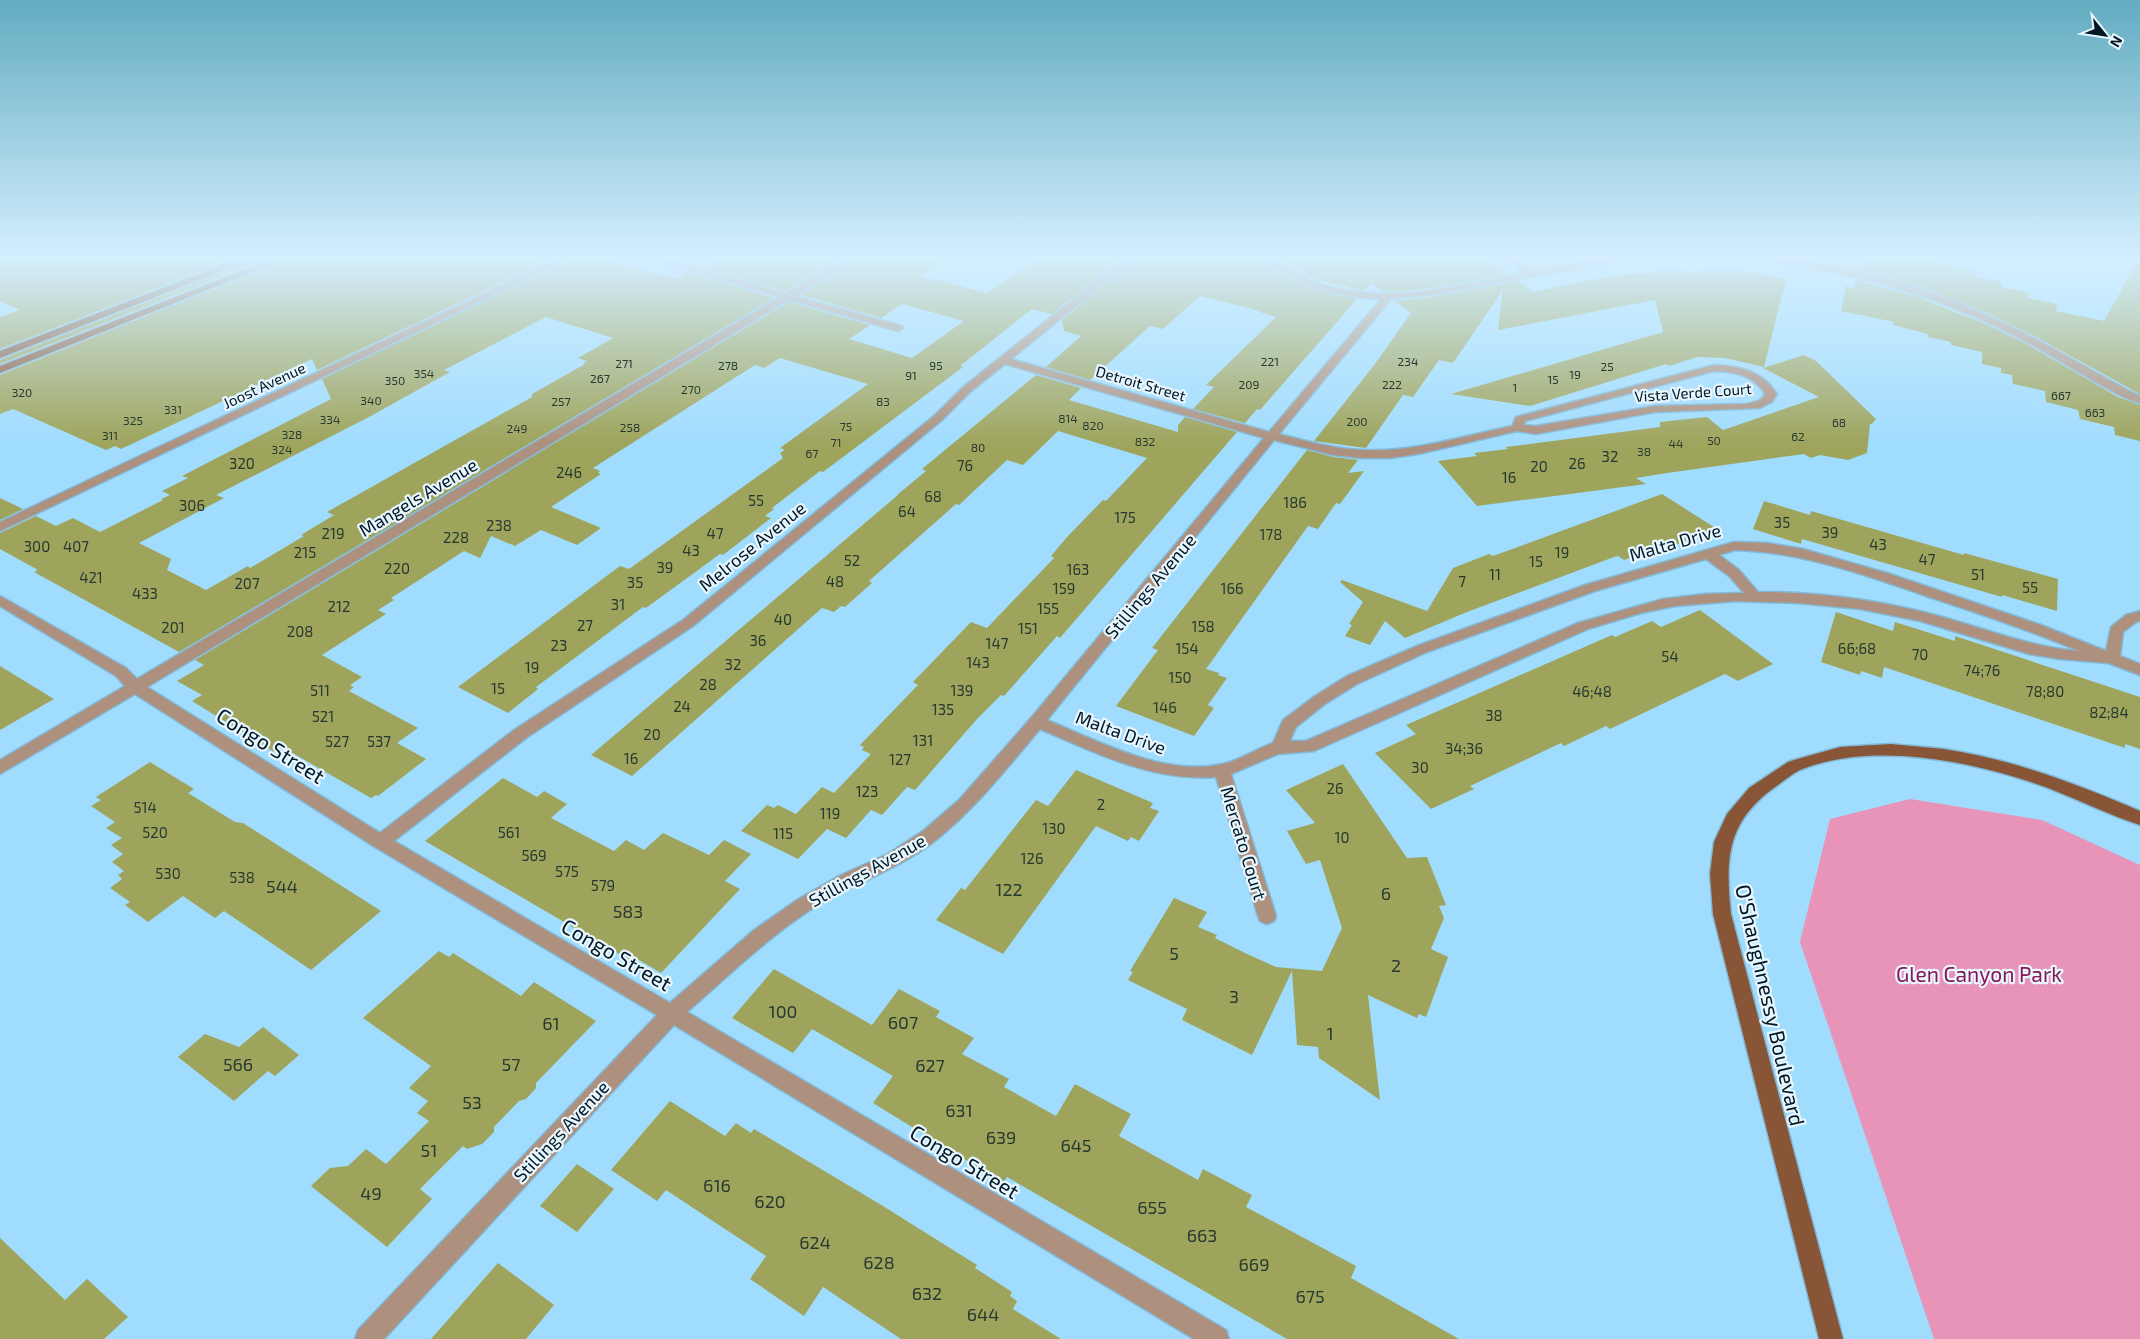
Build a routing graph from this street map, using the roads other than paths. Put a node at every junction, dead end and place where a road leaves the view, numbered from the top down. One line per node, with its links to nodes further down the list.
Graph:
1 (91, 319): 10 (main road)
2 (127, 319): 12 (main road)
3 (437, 319): 16 (street, Joost Avenue)
4 (749, 319): 23 (street, Mangels Avenue)
5 (868, 319): 9 (street)
6 (1054, 319): 11 (street, Melrose Avenue)
7 (1370, 319): 15 (street, Stillings Avenue)
8 (1988, 319): 13 (street)
9 (898, 328)
10 (0, 355)
11 (1003, 360): 15 (street, Detroit Street); 29 (street, Melrose Avenue)
12 (0, 370)
13 (2140, 400)
14 (1517, 428): 14 (street, Vista Verde Court); 15 (street, Vista Verde Court)
15 (1271, 436): 24 (street, Stillings Avenue)
16 (0, 527)
17 (1708, 554): 18 (street); 21 (street, Malta Drive); 25 (street, Malta Drive)
18 (1755, 598): 21 (street, Malta Drive); 25 (street, Malta Drive)
19 (0, 600): 23 (street, Congo Street)
20 (2140, 616): 21 (street)
21 (2112, 658): 22 (street, Malta Drive)
22 (2140, 670)
23 (135, 687): 26 (street, Mangels Avenue); 29 (street, Congo Street)
24 (1037, 722): 27 (street, Malta Drive); 31 (street, Stillings Avenue)
25 (1278, 748): 27 (street, Malta Drive)
26 (0, 768)
27 (1222, 771): 30 (street, Mercato Court)
28 (2140, 818): 34 (main road, O'Shaughnessy Boulevard)
29 (381, 842): 31 (street, Congo Street)
30 (1267, 916)
31 (672, 1013): 32 (street, Stillings Avenue); 33 (street, Congo Street)
32 (366, 1339)
33 (1217, 1339)
34 (1831, 1339)

